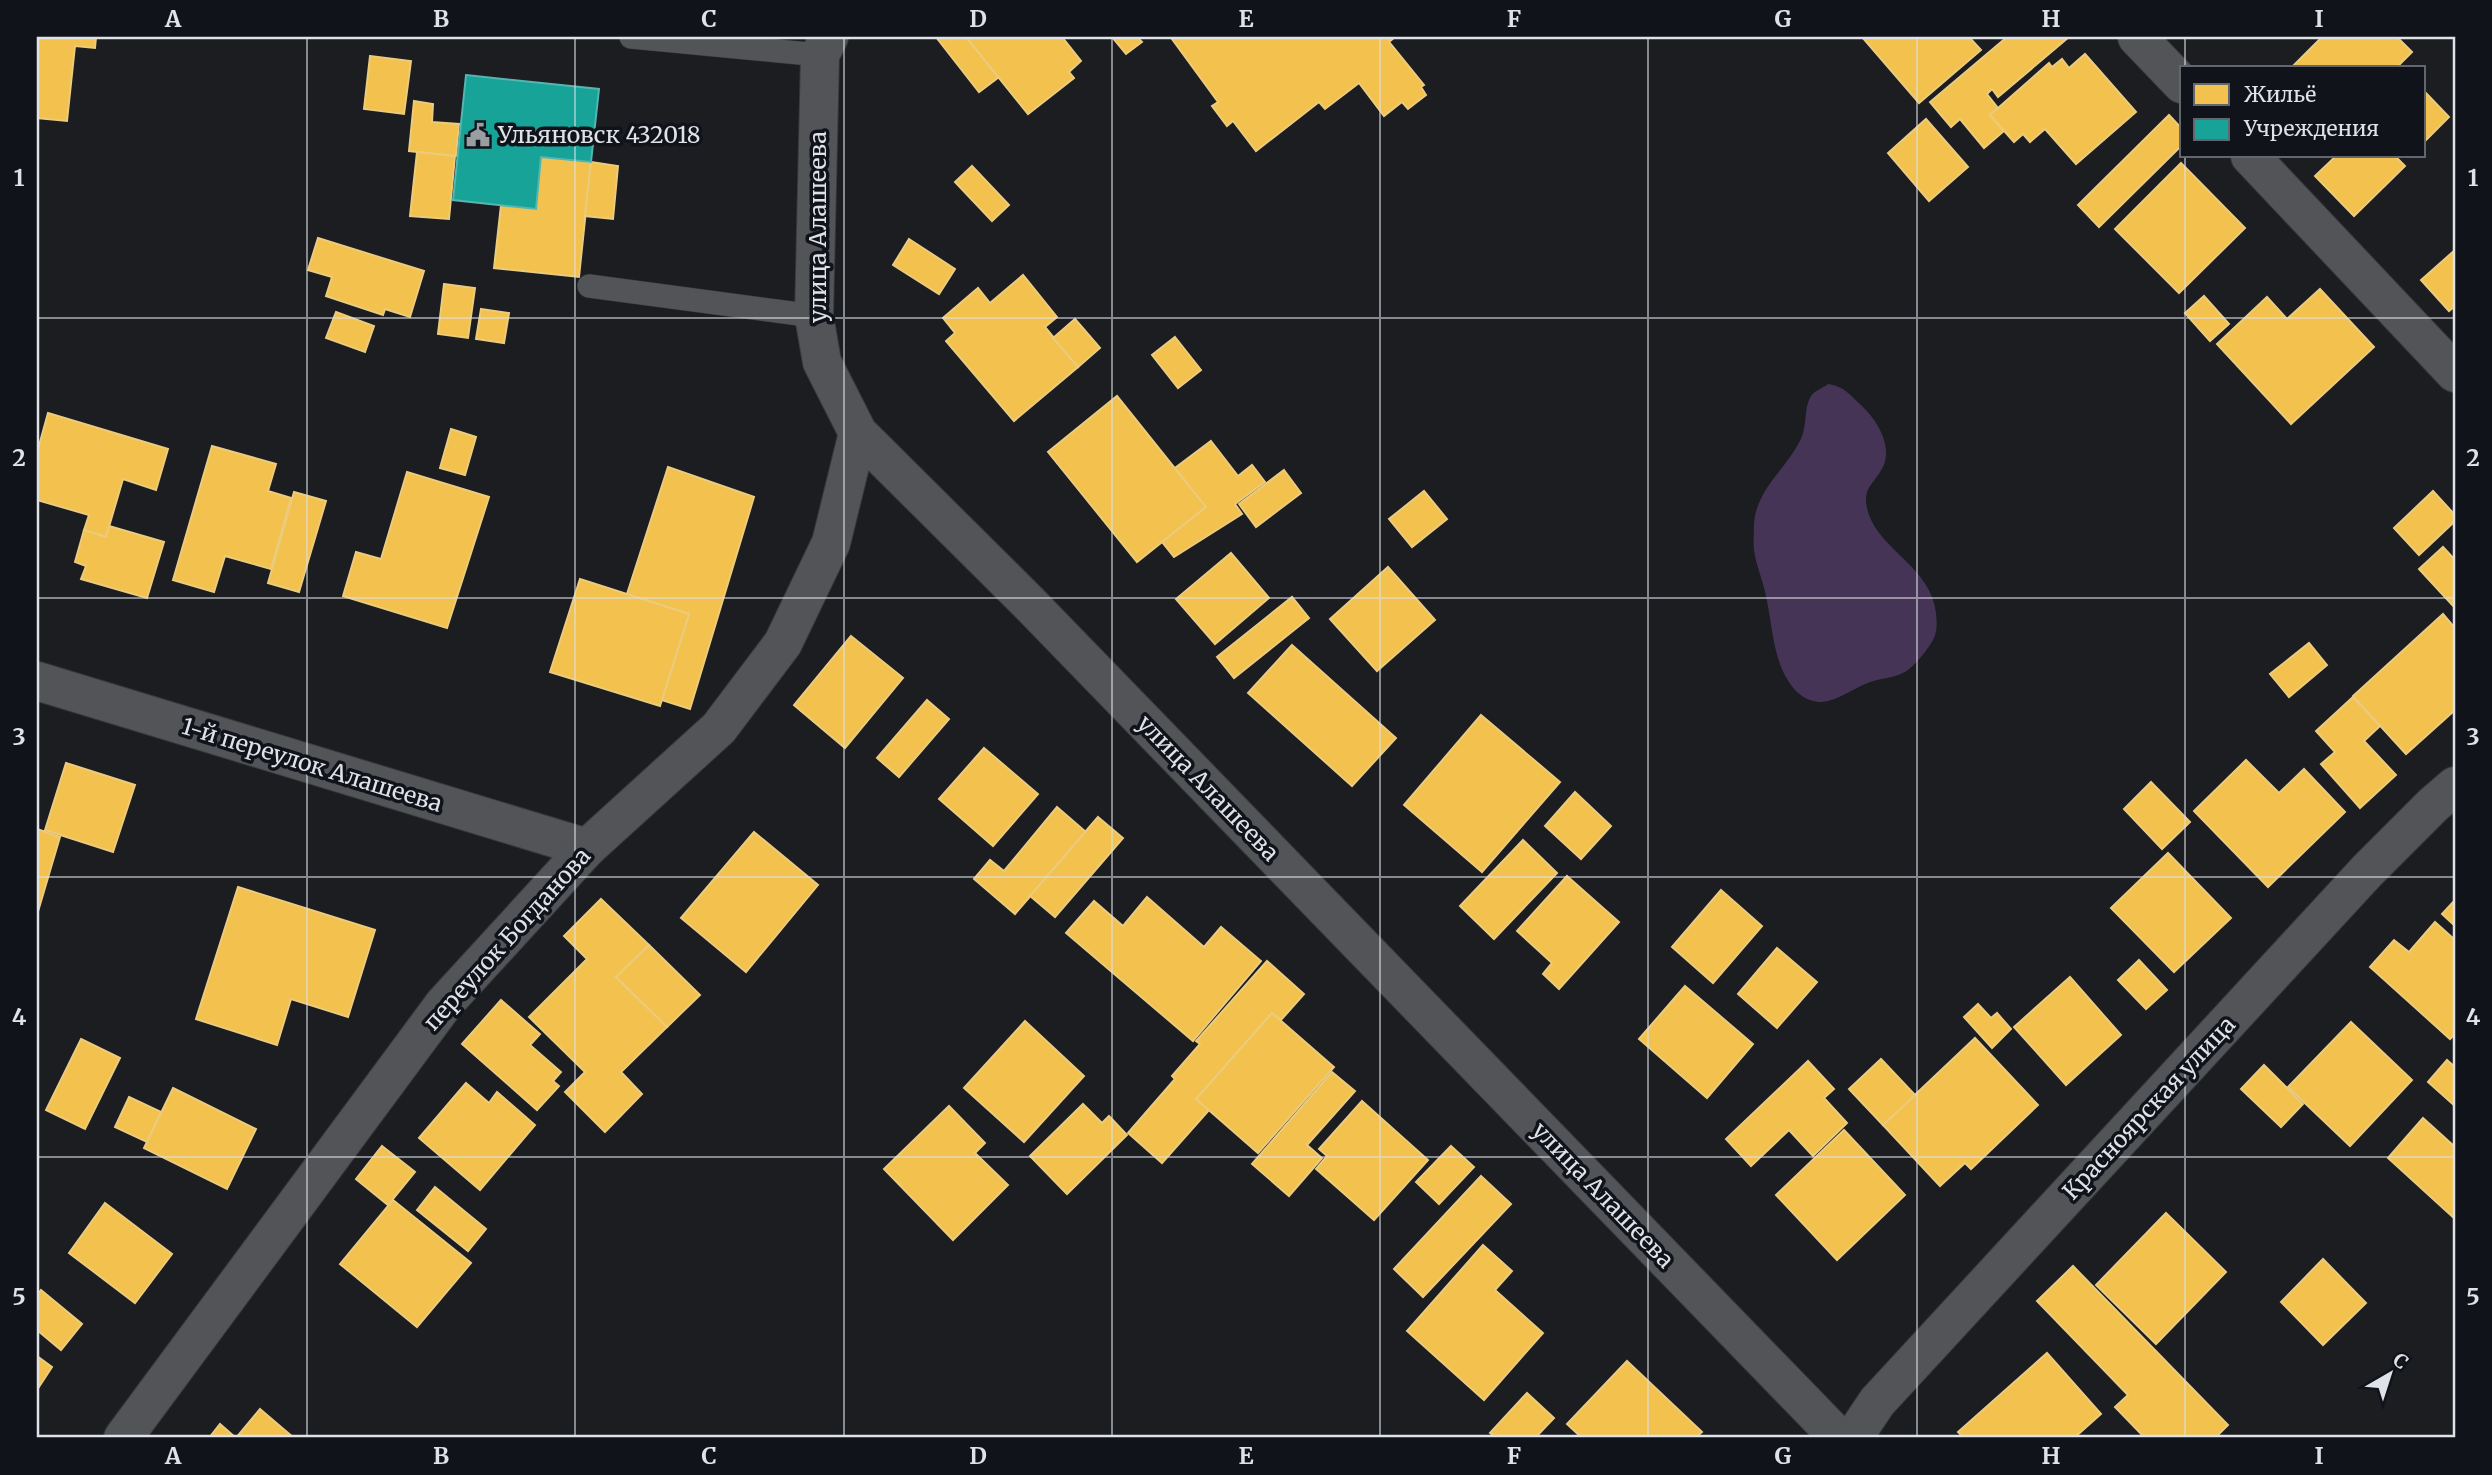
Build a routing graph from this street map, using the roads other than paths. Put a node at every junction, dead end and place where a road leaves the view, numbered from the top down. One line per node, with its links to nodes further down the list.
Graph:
1 (631, 37): 3 (lane)
2 (2137, 37): 4 (street)
3 (824, 46): 7 (street, улица Алашеева)
4 (2180, 82)
5 (2252, 158): 8 (street)
6 (589, 286): 7 (lane)
7 (814, 316): 9 (street, улица Алашеева)
8 (2455, 373)
9 (858, 433): 12 (street, переулок Богданова); 14 (street, улица Алашеева)
10 (37, 681): 12 (street, 1-й переулок Алашеева)
11 (2455, 786): 15 (street, Красноярская улица)
12 (587, 848): 13 (street, переулок Богданова)
13 (123, 1438)
14 (1839, 1438)
15 (1853, 1438)

